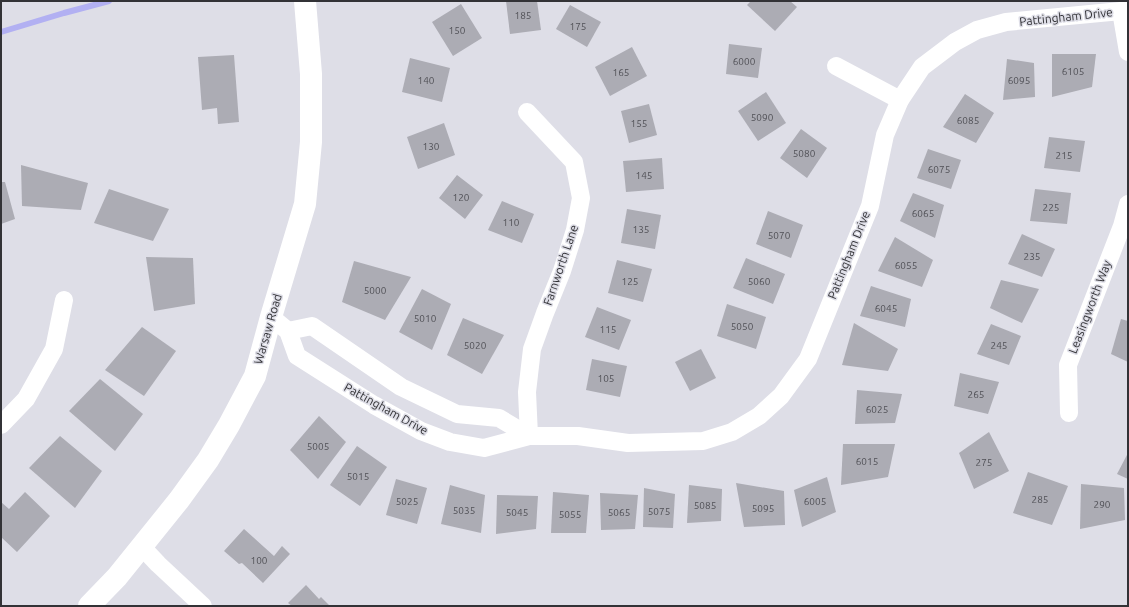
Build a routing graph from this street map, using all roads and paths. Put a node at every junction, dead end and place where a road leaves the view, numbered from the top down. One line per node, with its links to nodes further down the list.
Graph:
1 (305, 1): 9 (street, Warsaw Road)
2 (1124, 10): 3 (street); 5 (street, Pattingham Drive)
3 (1128, 52)
4 (836, 66): 5 (street)
5 (900, 100): 17 (street, Pattingham Drive)
6 (527, 112): 17 (street, Farnworth Lane)
7 (1128, 204): 14 (street, Leasingworth Way)
8 (64, 300): 16 (street)
9 (271, 317): 10 (street); 18 (street, Warsaw Road)
10 (288, 331): 11 (street); 12 (street, Pattingham Drive)
11 (377, 371): 12 (street); 13 (street)
12 (360, 396): 15 (street, Pattingham Drive)
13 (420, 396): 15 (street); 17 (street)
14 (1069, 413)
15 (406, 423): 17 (street, Pattingham Drive)
16 (1, 425)
17 (530, 436)
18 (142, 547): 19 (street, Warsaw Road); 20 (street)
19 (89, 606)
20 (203, 606)

